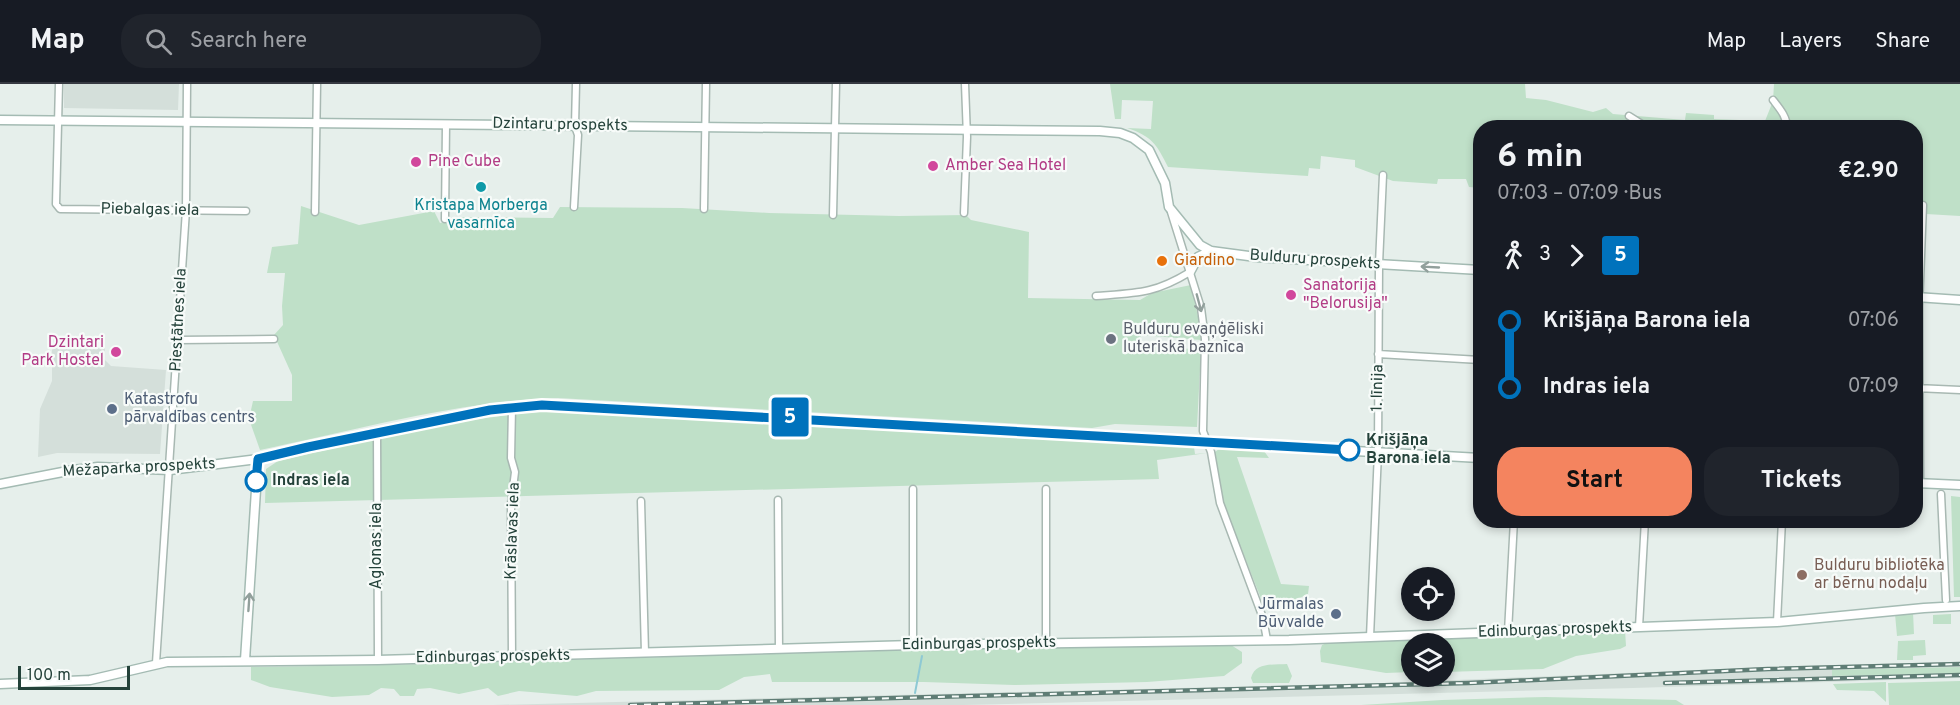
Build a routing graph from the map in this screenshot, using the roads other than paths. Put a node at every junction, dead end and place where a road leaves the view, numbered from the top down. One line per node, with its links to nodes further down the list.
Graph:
1 (59, 84): 13 (street)
2 (187, 84): 14 (street, Piestātnes iela)
3 (316, 84): 15 (street)
4 (576, 84): 17 (street)
5 (706, 84): 18 (street)
6 (836, 84): 19 (street)
7 (965, 84): 20 (street)
8 (1773, 100): 12 (street)
9 (1629, 116): 11 (street)
10 (0, 120): 13 (street, Dzintaru prospekts)
11 (1635, 120)
12 (1786, 120)
13 (58, 121): 14 (street, Dzintaru prospekts); 25 (street, Piebalgas iela)
14 (188, 122): 15 (street, Dzintaru prospekts); 25 (street, Piestātnes iela)
15 (316, 123): 16 (street, Dzintaru prospekts); 27 (street)
16 (446, 123): 17 (street, Dzintaru prospekts); 30 (street)
17 (575, 126): 18 (street, Dzintaru prospekts); 22 (street)
18 (705, 127): 19 (street, Dzintaru prospekts); 24 (street)
19 (835, 128): 20 (street, Dzintaru prospekts); 29 (street)
20 (966, 129): 23 (street, Dzintaru prospekts); 28 (street)
21 (1383, 175): 32 (street, 1. līnija)
22 (574, 207)
23 (1169, 207): 31 (street); 34 (street)
24 (704, 209)
25 (186, 210): 26 (street, Piebalgas iela); 39 (street, Piestātnes iela)
26 (246, 211)
27 (315, 212)
28 (964, 213)
29 (833, 215)
30 (445, 219)
31 (1211, 250): 32 (street, Bulduru prospekts); 34 (street)
32 (1379, 264): 33 (street, Bulduru prospekts, one-way to 32); 40 (street, 1. līnija)
33 (1473, 270)
34 (1190, 272): 35 (street); 46 (street, one-way to 46)
35 (1096, 296)
36 (1923, 297): 37 (street)
37 (1960, 300)
38 (274, 339): 39 (street)
39 (178, 340): 50 (street, Piestātnes iela)
40 (1378, 354): 41 (street); 47 (street, 1. līnija)
41 (1473, 360)
42 (1923, 388): 43 (street)
43 (1960, 390)
44 (512, 407): 45 (street, Mežaparka prospekts); 46 (street, Mežaparka prospekts); 73 (street, Krāslavas iela)
45 (377, 433): 49 (street, Mežaparka prospekts); 75 (street, Aglonas iela)
46 (1208, 442): 47 (street, Mežaparka prospekts); 68 (street)
47 (1378, 452): 48 (street, Mežaparka prospekts); 67 (street, 1. līnija)
48 (1473, 458)
49 (258, 459): 50 (street, Mežaparka prospekts); 74 (street, one-way to 49)
50 (170, 470): 52 (street, Mežaparka prospekts); 76 (street, Piestātnes iela)
51 (1923, 483): 53 (street)
52 (0, 484)
53 (1960, 486)
54 (913, 489): 70 (street)
55 (1046, 489): 69 (street)
56 (1941, 494): 62 (street)
57 (778, 500): 71 (street)
58 (641, 501): 72 (street)
59 (1514, 528): 66 (street)
60 (1645, 528): 65 (street)
61 (1782, 528): 64 (street)
62 (1946, 600)
63 (1960, 606): 64 (street, Edinburgas prospekts)
64 (1777, 622): 65 (street, Edinburgas prospekts)
65 (1639, 627): 66 (street, Edinburgas prospekts)
66 (1508, 632): 67 (street, Edinburgas prospekts)
67 (1370, 637): 68 (street, Edinburgas prospekts)
68 (1267, 640): 69 (street, Edinburgas prospekts)
69 (1046, 643): 70 (street, Edinburgas prospekts)
70 (913, 645): 71 (street, Edinburgas prospekts)
71 (779, 649): 72 (street, Edinburgas prospekts)
72 (645, 653): 73 (street, Edinburgas prospekts)
73 (512, 656): 75 (street, Edinburgas prospekts)
74 (245, 660): 75 (street, Edinburgas prospekts); 76 (street, Edinburgas prospekts)
75 (378, 660)
76 (156, 663): 77 (street, Edinburgas prospekts)
77 (0, 684)

